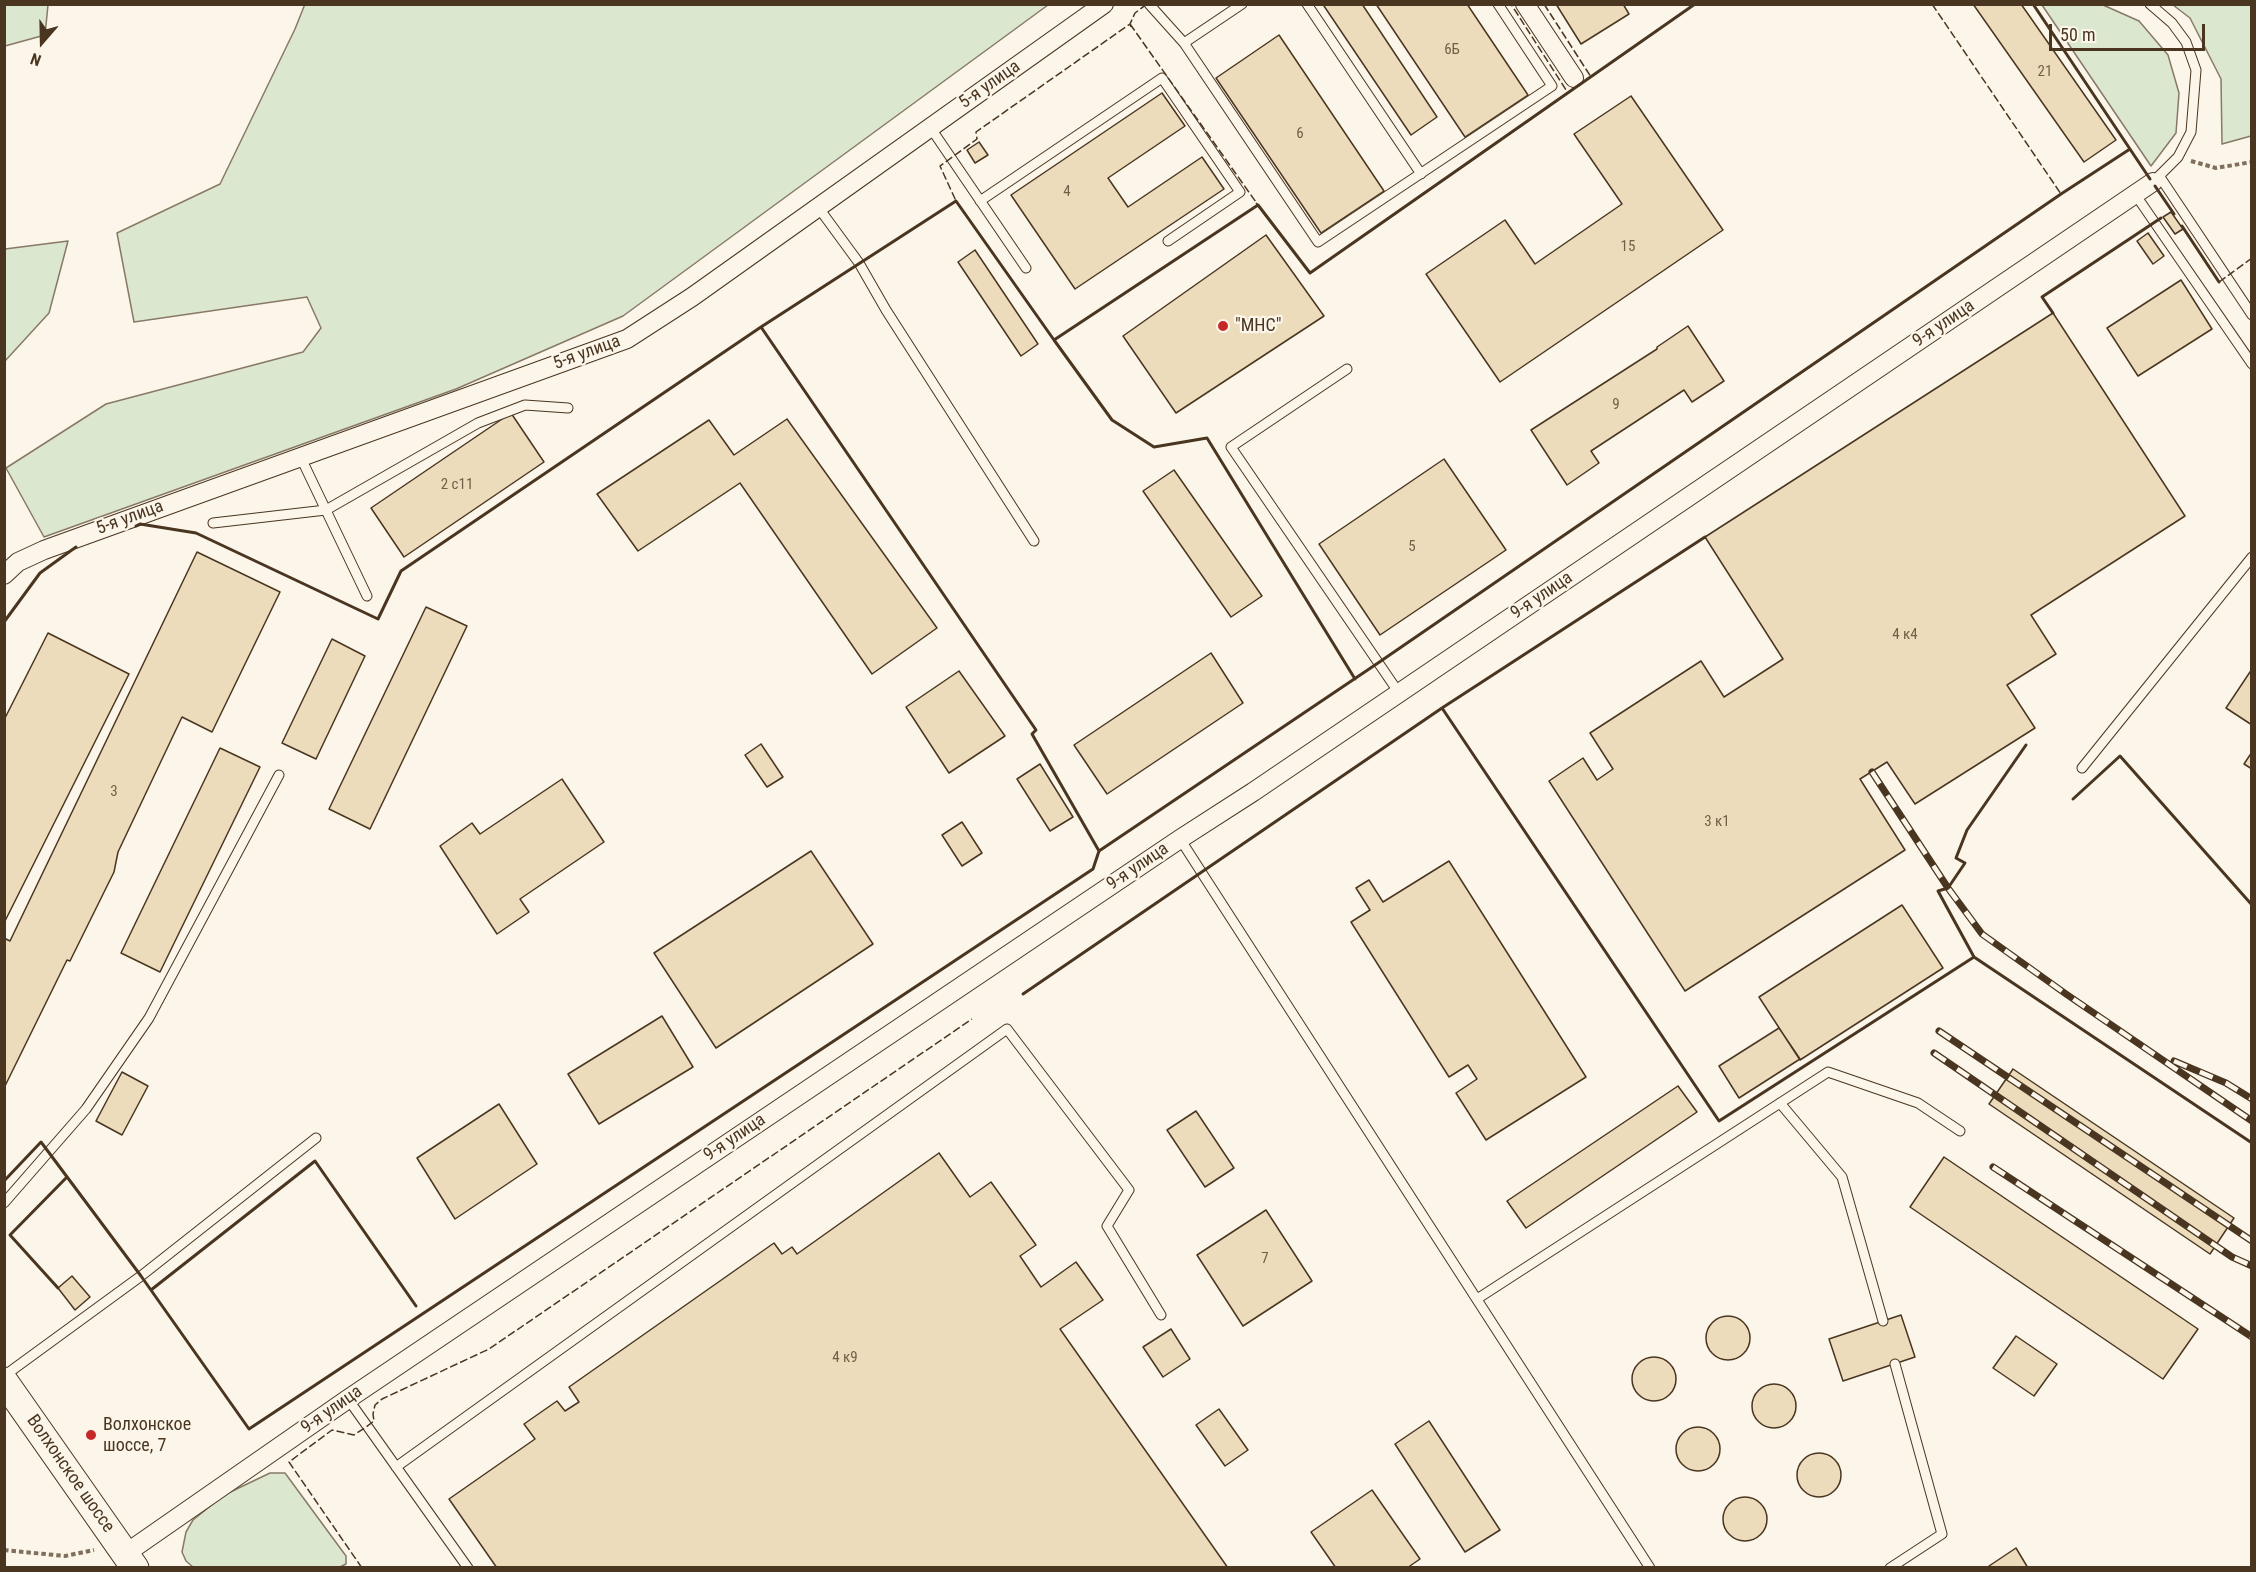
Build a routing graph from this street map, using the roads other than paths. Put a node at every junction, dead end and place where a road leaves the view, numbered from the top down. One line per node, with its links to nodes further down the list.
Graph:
1 (1104, 4): 10 (street, 5-я улица)
2 (1149, 4): 8 (lane)
3 (1242, 4): 8 (lane)
4 (1307, 4): 11 (lane)
5 (1498, 4): 11 (lane)
6 (1525, 4): 9 (street)
7 (2150, 4): 12 (lane)
8 (1184, 43): 11 (lane)
9 (1574, 78)
10 (930, 127): 14 (lane); 15 (street, 5-я улица)
11 (1421, 174)
12 (2156, 180): 13 (street, 9-я улица); 18 (lane)
13 (2135, 194): 19 (lane); 29 (street, 9-я улица)
14 (980, 201): 16 (lane); 17 (lane)
15 (818, 207): 22 (street, 5-я улица); 25 (lane)
16 (1168, 241)
17 (1026, 268)
18 (2252, 315)
19 (2252, 364)
20 (1347, 369): 29 (lane)
21 (568, 408): 23 (lane)
22 (300, 456): 23 (lane); 27 (street, 5-я улица)
23 (326, 510): 24 (lane); 28 (lane)
24 (213, 523)
25 (1034, 541)
26 (2252, 557): 30 (lane)
27 (4, 575)
28 (368, 596)
29 (1399, 693): 32 (street, 9-я улица)
30 (2082, 768)
31 (279, 775): 36 (lane)
32 (1180, 839): 37 (lane); 43 (street, 9-я улица)
33 (1780, 1103): 34 (lane); 37 (lane); 39 (lane)
34 (1960, 1131)
35 (316, 1138): 41 (lane)
36 (4, 1203)
37 (1477, 1299): 47 (lane)
38 (1161, 1315): 44 (lane)
39 (1883, 1321)
40 (1894, 1364): 48 (lane)
41 (4, 1376)
42 (4, 1382): 45 (main road, Волхонское шоссе)
43 (348, 1399): 44 (lane); 45 (street, 9-я улица)
44 (396, 1467): 46 (lane)
45 (130, 1561)
46 (468, 1568)
47 (1650, 1568)
48 (1890, 1568)

